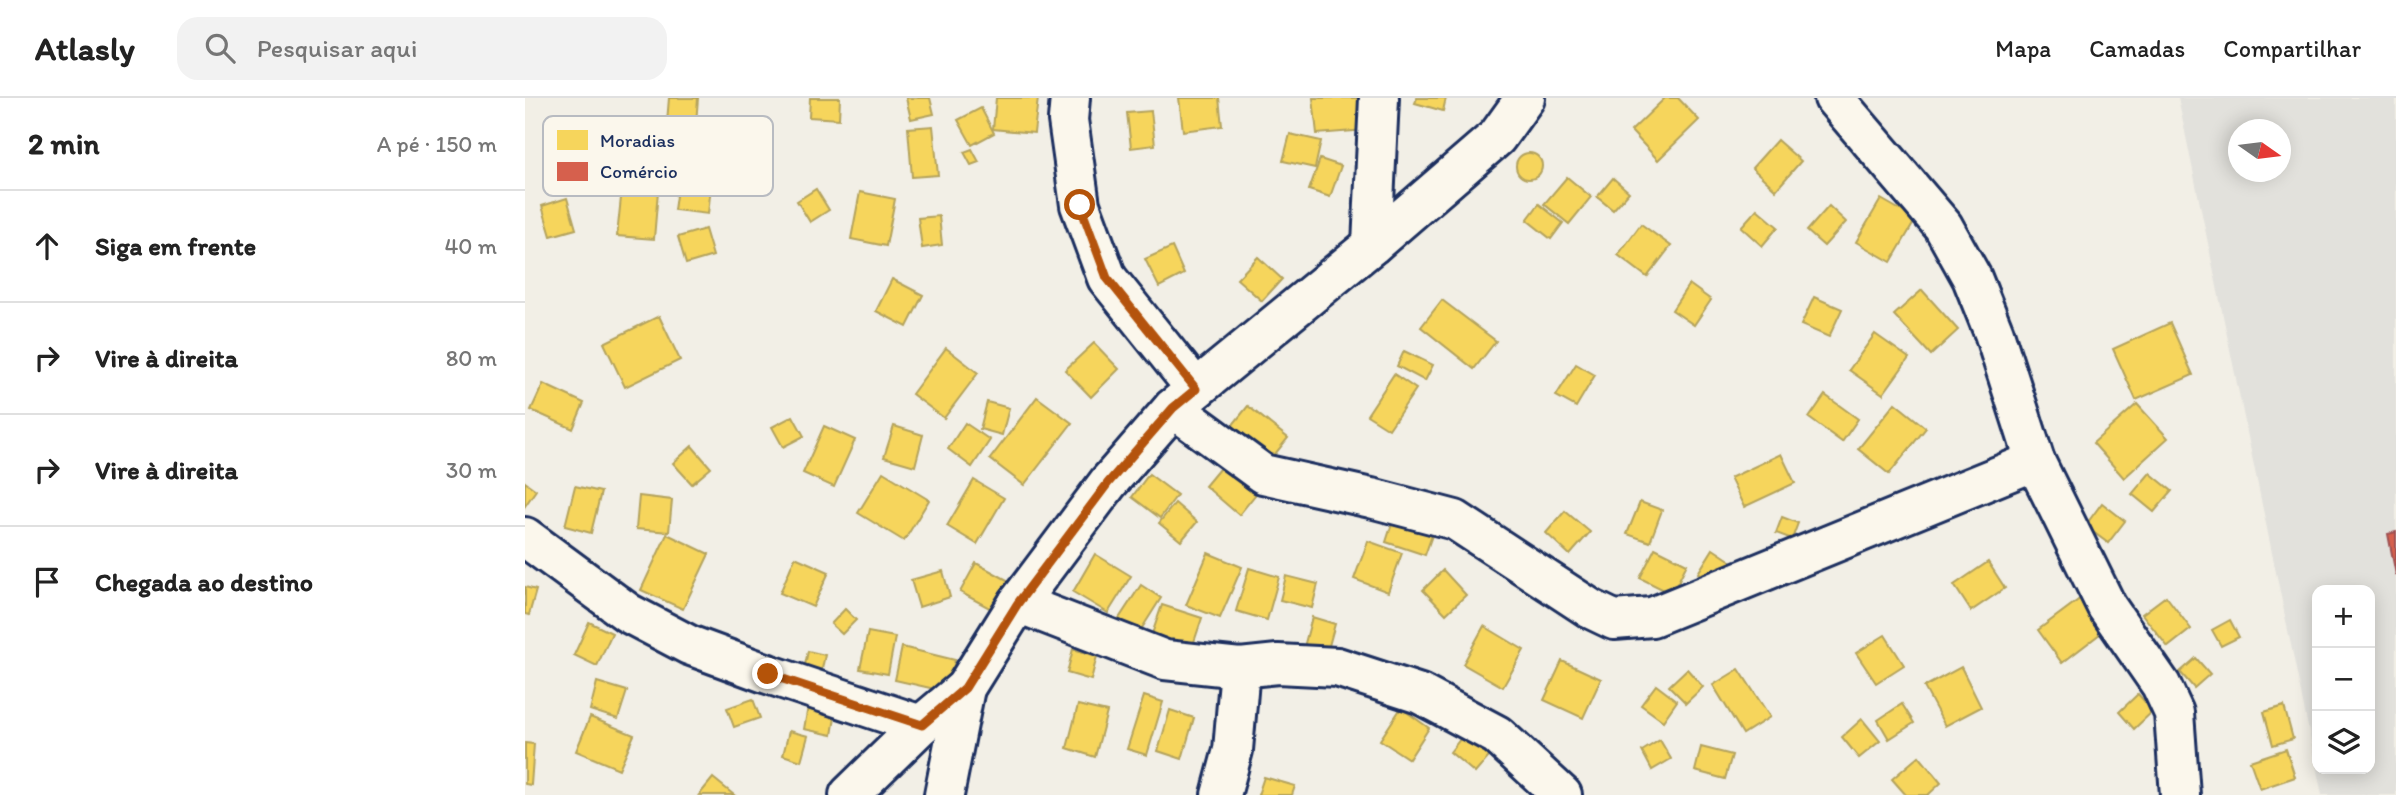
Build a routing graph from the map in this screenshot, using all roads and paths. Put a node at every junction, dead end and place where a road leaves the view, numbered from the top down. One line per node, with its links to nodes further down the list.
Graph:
1 (1070, 98): 6 (street)
2 (1379, 98): 5 (street)
3 (1525, 98): 5 (street)
4 (1834, 98): 7 (street)
5 (1372, 245): 6 (street)
6 (1184, 398): 7 (street); 9 (street)
7 (2035, 461): 17 (street)
8 (525, 537): 12 (street)
9 (1018, 603): 10 (street); 11 (street)
10 (1240, 668): 15 (street); 16 (street)
11 (965, 688): 12 (street); 14 (street)
12 (922, 725): 13 (street)
13 (849, 795)
14 (944, 795)
15 (1221, 795)
16 (1562, 795)
17 (2180, 795)

